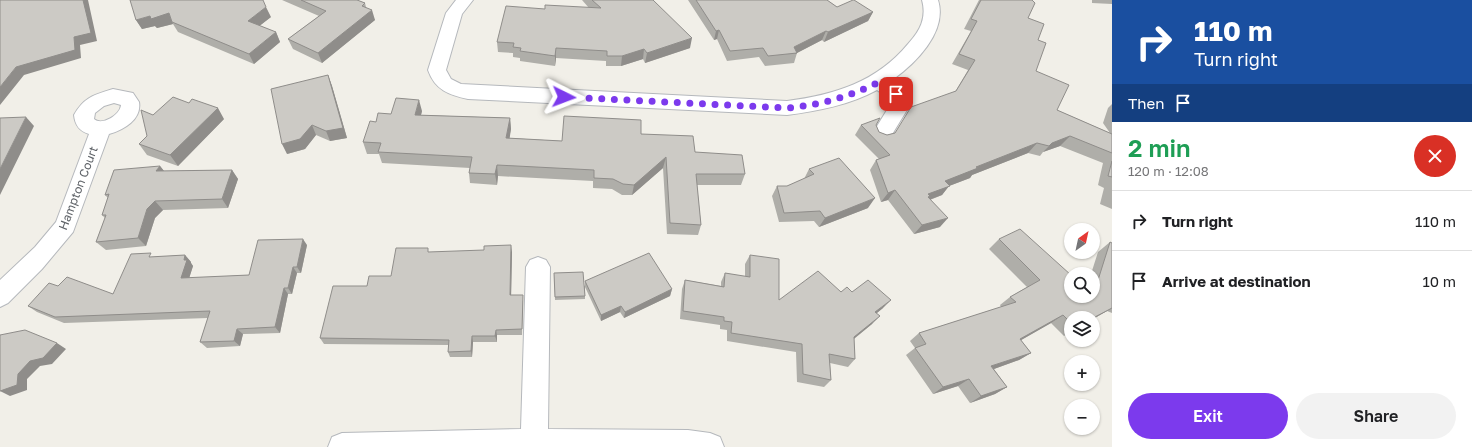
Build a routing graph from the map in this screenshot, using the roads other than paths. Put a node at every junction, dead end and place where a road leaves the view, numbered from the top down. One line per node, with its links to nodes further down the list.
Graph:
1 (465, 0): 3 (street)
2 (930, 0): 3 (street)
3 (879, 82): 5 (street)
4 (101, 128): 7 (street, Hampton Court)
5 (881, 136)
6 (538, 267): 8 (street)
7 (0, 296)
8 (534, 442): 9 (street); 11 (street)
9 (485, 444): 10 (street)
10 (342, 447)
11 (710, 447)

